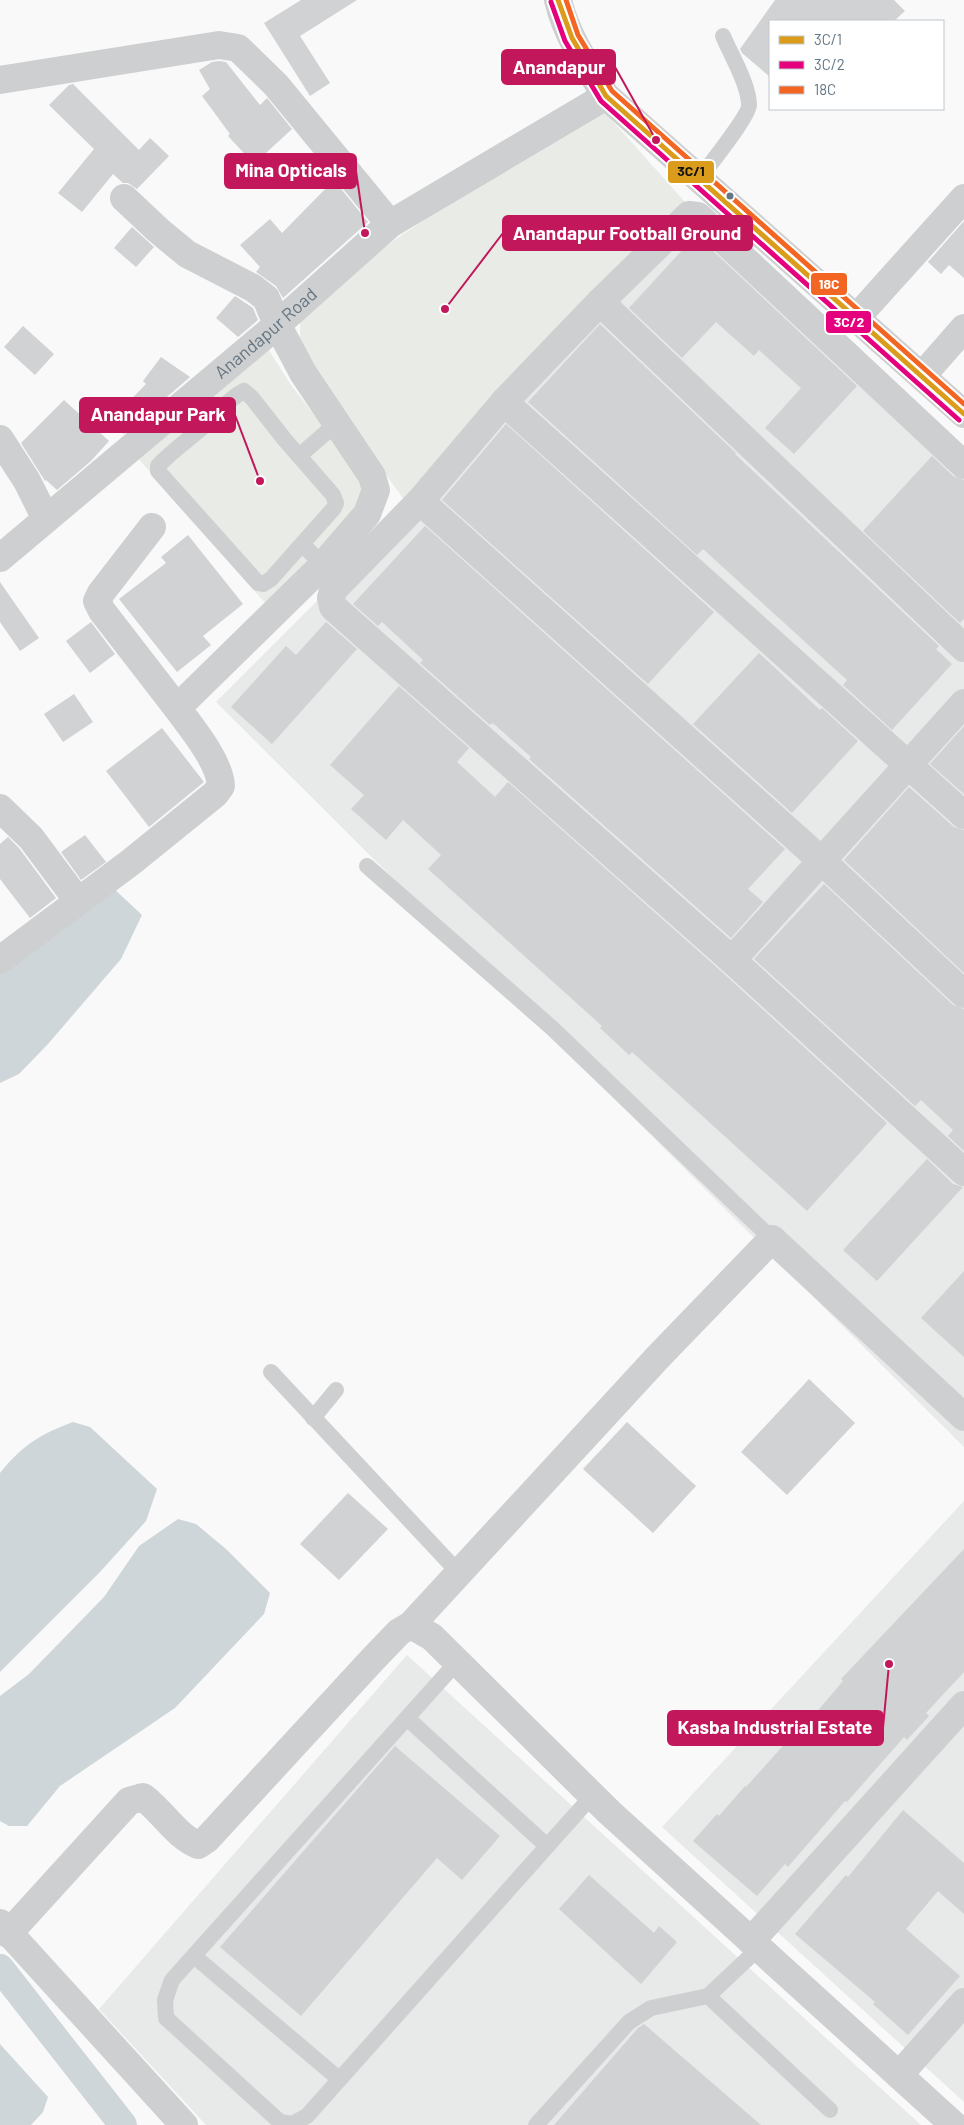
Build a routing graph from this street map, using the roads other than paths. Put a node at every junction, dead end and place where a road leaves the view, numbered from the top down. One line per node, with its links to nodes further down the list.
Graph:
1 (558, 0): 4 (street)
2 (723, 36): 5 (lane)
3 (0, 80): 8 (street)
4 (606, 96): 5 (street); 8 (street, Anandapur Road)
5 (700, 179): 10 (street)
6 (124, 198): 11 (street)
7 (964, 198): 10 (street)
8 (390, 224): 11 (street, Anandapur Road)
9 (600, 302): 14 (street); 21 (street); 28 (street)
10 (857, 317): 13 (street)
11 (277, 324): 15 (street, Anandapur Road); 17 (street)
12 (964, 328): 13 (street)
13 (922, 376): 16 (street)
14 (504, 402): 22 (street); 31 (street)
15 (183, 404): 18 (lane); 23 (street, Anandapur Road)
16 (964, 414)
17 (337, 423): 20 (lane); 27 (street)
18 (202, 427): 20 (lane); 25 (lane)
19 (0, 439): 23 (street)
20 (299, 456): 25 (lane)
21 (964, 465)
22 (420, 501): 34 (street); 38 (street)
23 (46, 519): 26 (street, Anandapur Road)
24 (152, 527): 30 (street)
25 (302, 544): 27 (lane)
26 (0, 558)
27 (323, 565): 30 (street)
28 (964, 648)
29 (964, 703): 31 (street)
30 (177, 708): 36 (street)
31 (908, 765): 33 (street); 34 (street)
32 (0, 808): 36 (street)
33 (964, 816)
34 (822, 861): 38 (street); 39 (street)
35 (367, 866): 41 (lane)
36 (78, 901): 37 (street)
37 (0, 960)
38 (732, 960): 40 (street)
39 (964, 994)
40 (964, 1172)
41 (772, 1239): 44 (street); 46 (street)
42 (271, 1372): 45 (lane)
43 (336, 1390): 45 (lane)
44 (964, 1417)
45 (313, 1418): 46 (lane)
46 (458, 1573): 47 (street)
47 (411, 1625): 48 (street); 53 (street)
48 (457, 1662): 50 (lane); 51 (street)
49 (964, 1705): 54 (street)
50 (407, 1718): 52 (lane); 55 (lane)
51 (592, 1796): 52 (lane); 54 (street)
52 (548, 1846): 59 (lane)
53 (4, 1928): 61 (street)
54 (755, 1944): 56 (lane); 58 (street)
55 (194, 1956): 59 (lane); 59 (lane)
56 (708, 1996): 60 (lane); 62 (lane)
57 (964, 2002): 58 (street)
58 (899, 2075): 63 (street)
59 (339, 2079)
60 (830, 2110)
61 (184, 2125)
62 (536, 2125)
63 (954, 2125)

